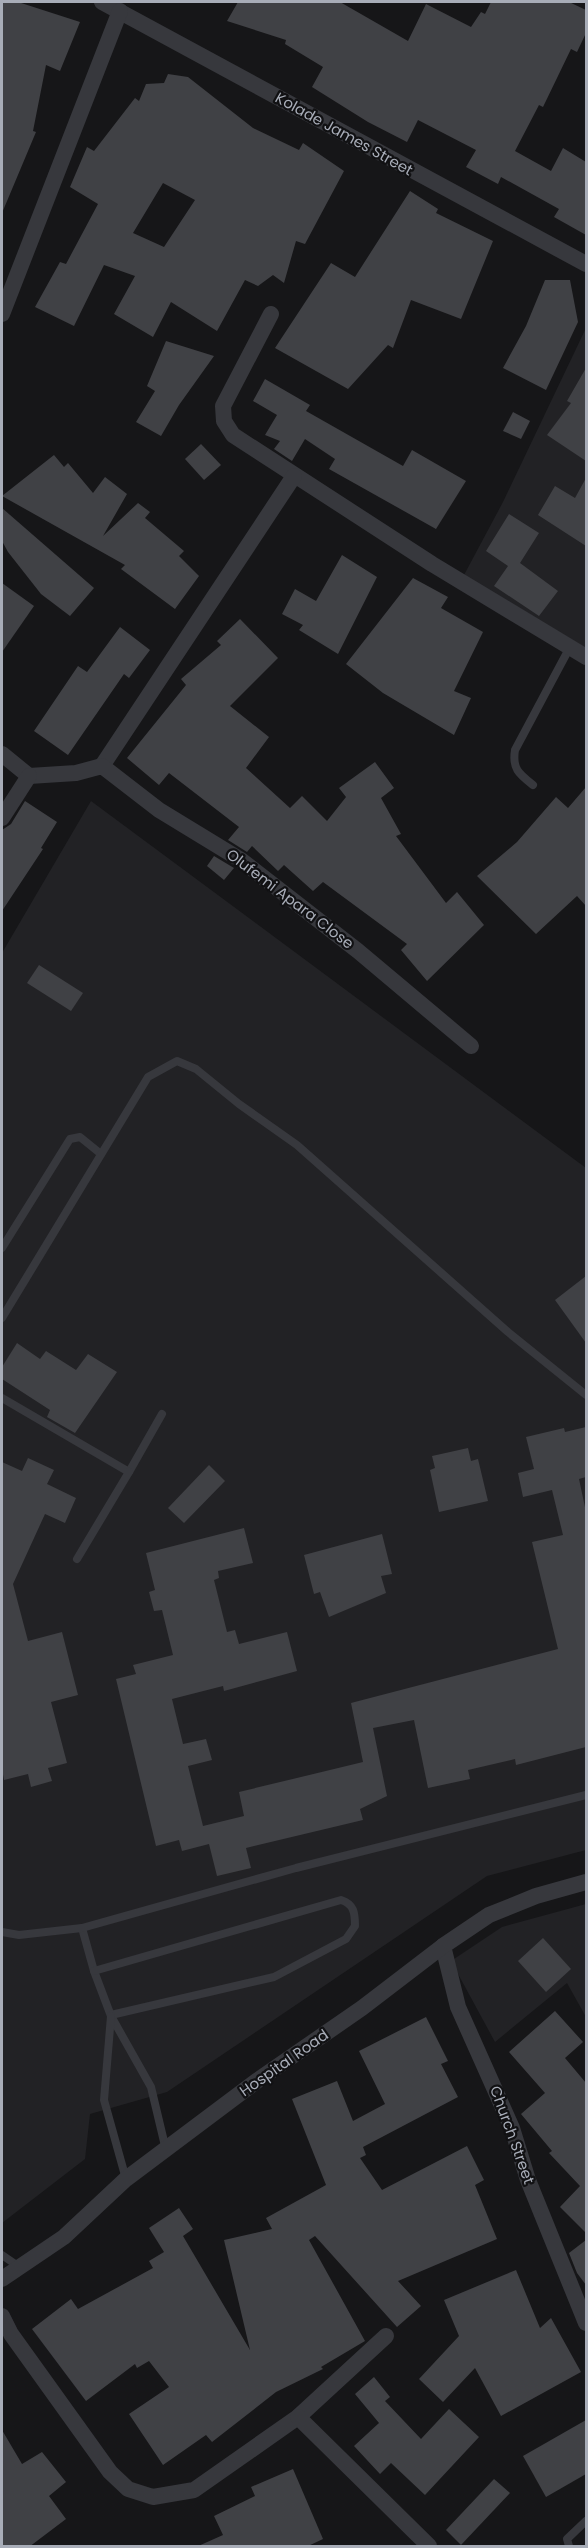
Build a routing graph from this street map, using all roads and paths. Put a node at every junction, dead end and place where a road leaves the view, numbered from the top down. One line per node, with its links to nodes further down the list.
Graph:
1 (102, 2): 2 (street, Kolade James Street)
2 (120, 11): 3 (street, Kolade James Street); 4 (street)
3 (586, 264)
4 (2, 314)
5 (271, 314): 6 (street)
6 (294, 476): 7 (street); 10 (street)
7 (570, 647): 8 (street); 12 (lane)
8 (586, 657)
9 (2, 754): 11 (street)
10 (102, 766): 11 (street); 14 (street, Olufemi Apara Close)
11 (28, 776): 13 (street)
12 (533, 785)
13 (2, 818)
14 (471, 1046)
15 (101, 1154): 16 (lane); 17 (lane); 18 (lane)
16 (2, 1248)
17 (2, 1318)
18 (586, 1395)
19 (2, 1398): 21 (lane)
20 (162, 1414): 21 (lane)
21 (129, 1472): 22 (lane)
22 (77, 1558)
23 (586, 1795): 25 (lane)
24 (586, 1882): 27 (street, Hospital Road)
25 (82, 1928): 26 (lane); 28 (lane)
26 (2, 1932)
27 (443, 1946): 30 (street, Hospital Road); 36 (street, Church Street)
28 (94, 1971): 29 (lane); 29 (lane)
29 (111, 2015): 30 (lane); 31 (lane)
30 (166, 2150): 31 (street, Hospital Road)
31 (126, 2179): 33 (street, Hospital Road)
32 (2, 2255): 33 (lane)
33 (18, 2266): 34 (street, Hospital Road)
34 (2, 2279)
35 (2, 2316): 38 (street)
36 (586, 2323)
37 (386, 2336): 38 (street)
38 (298, 2417): 40 (street)
39 (586, 2521): 41 (lane)
40 (429, 2547)
41 (569, 2547)

